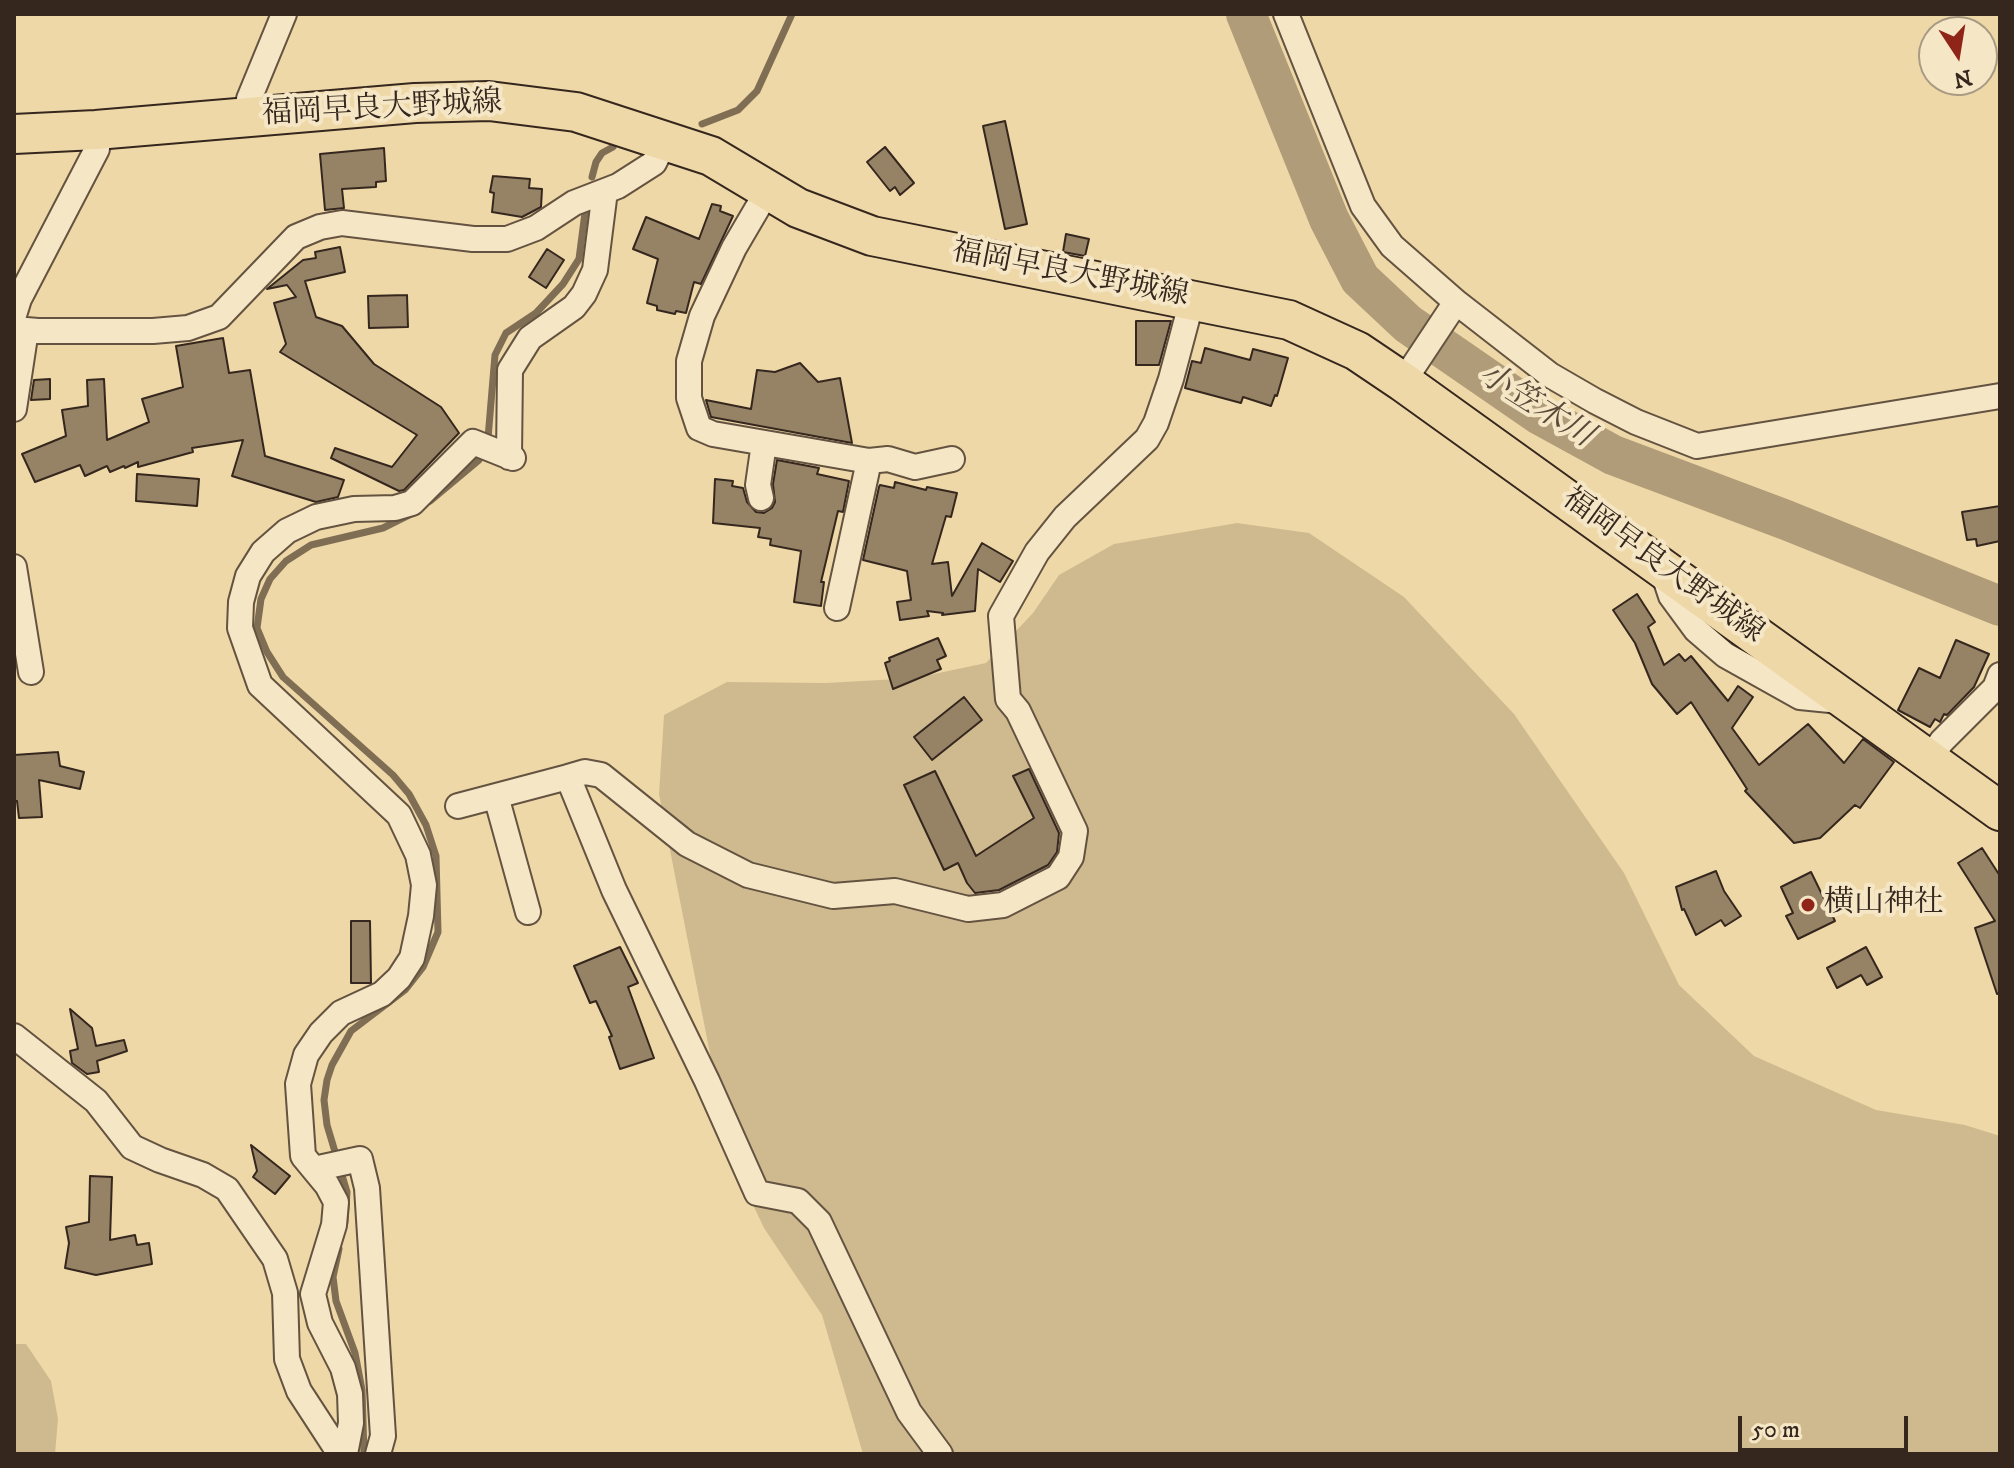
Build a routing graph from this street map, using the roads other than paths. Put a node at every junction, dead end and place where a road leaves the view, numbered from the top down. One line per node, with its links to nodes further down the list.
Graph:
1 (284, 14): 3 (street)
2 (1286, 14): 10 (street)
3 (250, 116): 4 (main road, 福岡早良大野城線); 6 (main road, 福岡早良大野城線)
4 (96, 130): 5 (main road, 福岡早良大野城線); 11 (street)
5 (14, 134)
6 (666, 139): 7 (main road, 福岡早良大野城線); 8 (street)
7 (768, 190): 9 (main road, 福岡早良大野城線); 15 (street)
8 (605, 191): 11 (street); 31 (street)
9 (1192, 300): 12 (main road, 福岡早良大野城線); 25 (street)
10 (1456, 302): 12 (street); 13 (street)
11 (18, 325): 14 (street)
12 (1403, 382): 24 (main road, 福岡早良大野城線)
13 (2000, 396)
14 (14, 409)
15 (764, 443): 17 (street); 18 (street)
16 (952, 459): 17 (street)
17 (869, 461): 20 (street)
18 (761, 498)
19 (14, 567): 21 (street)
20 (837, 608)
21 (20, 636): 22 (street)
22 (31, 672)
23 (2000, 675): 24 (street)
24 (1929, 759): 28 (main road, 福岡早良大野城線)
25 (568, 777): 26 (street); 34 (street)
26 (496, 796): 27 (street); 29 (street)
27 (458, 806)
28 (2000, 811)
29 (528, 912)
30 (14, 1036): 32 (street)
31 (319, 1168): 32 (street); 33 (street)
32 (342, 1454)
33 (378, 1454)
34 (940, 1454)

